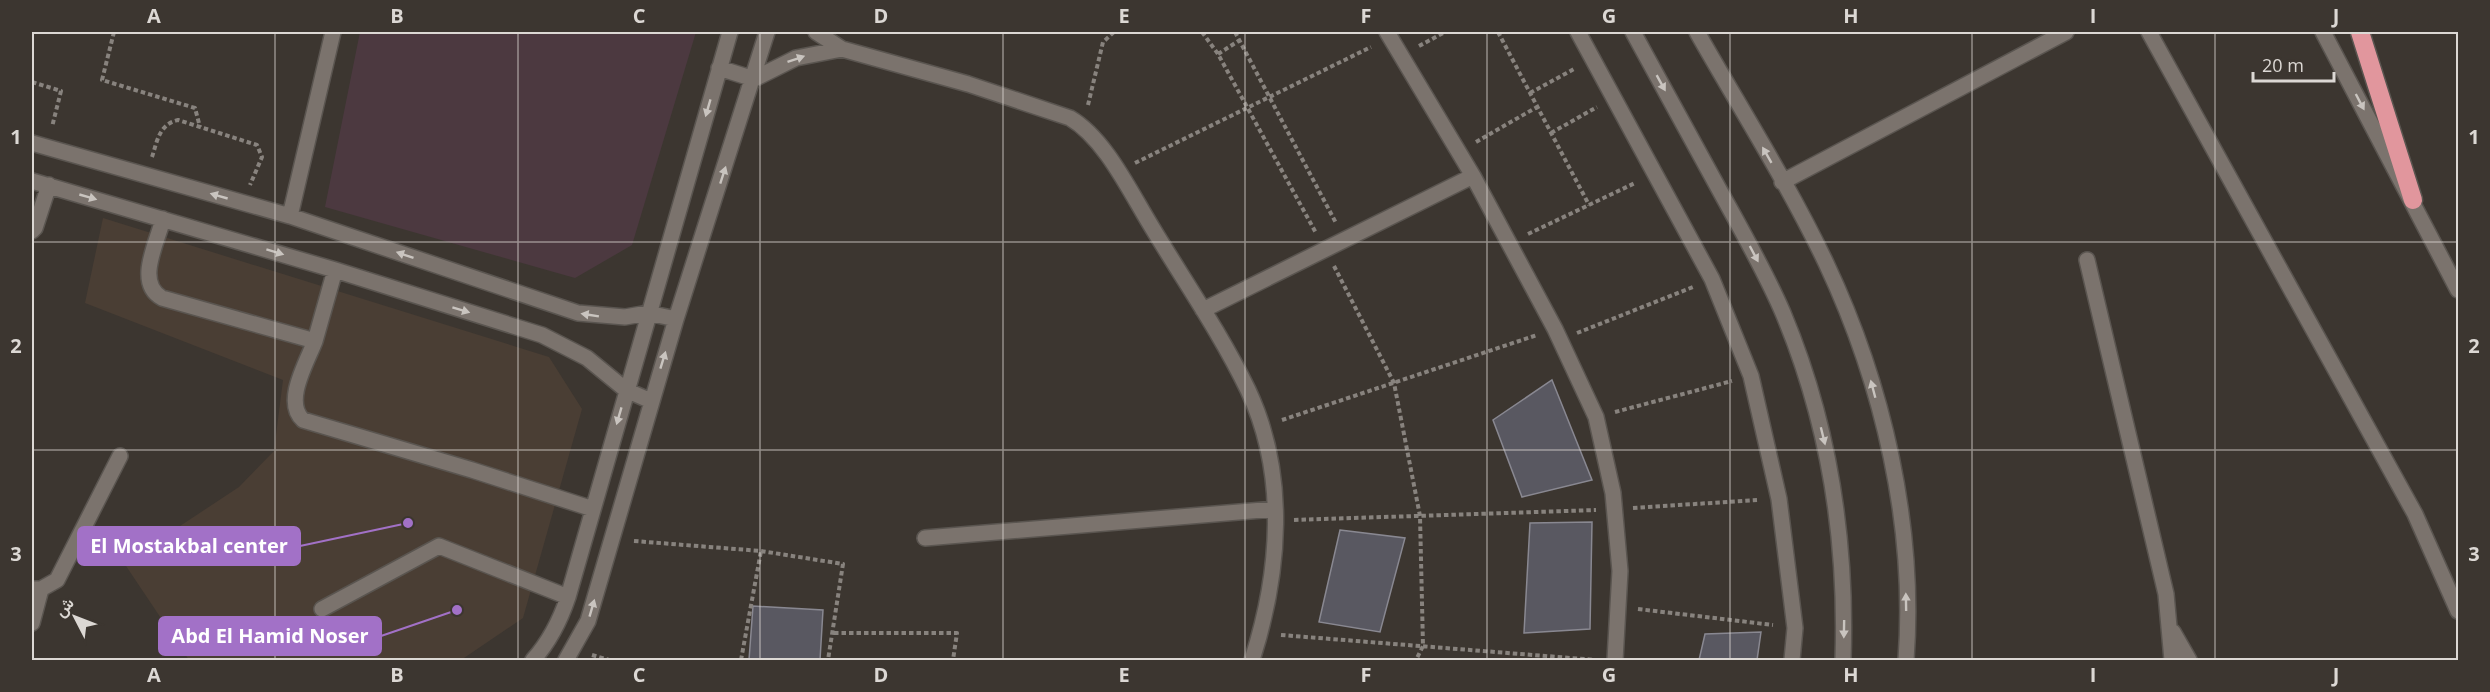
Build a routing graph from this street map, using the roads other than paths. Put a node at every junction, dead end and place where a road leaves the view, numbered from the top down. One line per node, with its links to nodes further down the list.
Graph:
1 (333, 32): 22 (street)
2 (730, 32): 14 (street)
3 (767, 32): 15 (street)
4 (816, 32): 13 (street)
5 (1578, 32): 48 (street)
6 (1633, 32): 49 (street, one-way to 49)
7 (1697, 32): 19 (street, one-way to 7)
8 (2066, 32): 19 (street)
9 (2149, 32): 41 (street)
10 (2323, 32): 21 (street, one-way to 21)
11 (2360, 32): 21 (highway)
12 (1388, 34): 17 (street)
13 (842, 49): 15 (street, one-way to 13); 28 (street)
14 (720, 68): 15 (street); 29 (street, one-way to 29)
15 (754, 79): 30 (street, one-way to 15)
16 (39, 145): 22 (street, one-way to 16)
17 (1473, 176): 28 (street); 47 (street)
18 (32, 181): 20 (street)
19 (1782, 182): 50 (street, one-way to 19)
20 (49, 186): 23 (street, one-way to 23); 24 (street)
21 (2413, 201): 27 (street)
22 (290, 216): 29 (street, one-way to 22)
23 (164, 219): 26 (street, one-way to 26); 31 (street)
24 (32, 231)
25 (2087, 260): 43 (street)
26 (335, 270): 31 (street); 32 (street, one-way to 32)
27 (2458, 290)
28 (1203, 310): 36 (street)
29 (648, 313): 30 (street); 32 (street)
30 (676, 319): 33 (street, one-way to 30)
31 (315, 340): 35 (street)
32 (626, 390): 33 (street); 35 (street, one-way to 35)
33 (651, 401): 45 (street, one-way to 33)
34 (120, 456): 38 (street)
35 (593, 509): 39 (street)
36 (1275, 515): 37 (street); 46 (street)
37 (926, 538)
38 (36, 589): 42 (street)
39 (568, 597): 40 (street); 44 (street)
40 (322, 609)
41 (2458, 611)
42 (32, 623)
43 (2171, 629): 51 (street); 52 (street)
44 (533, 660)
45 (566, 660)
46 (1252, 660)
47 (1615, 660)
48 (1792, 660)
49 (1843, 660)
50 (1906, 660)
51 (2172, 660)
52 (2189, 660)

